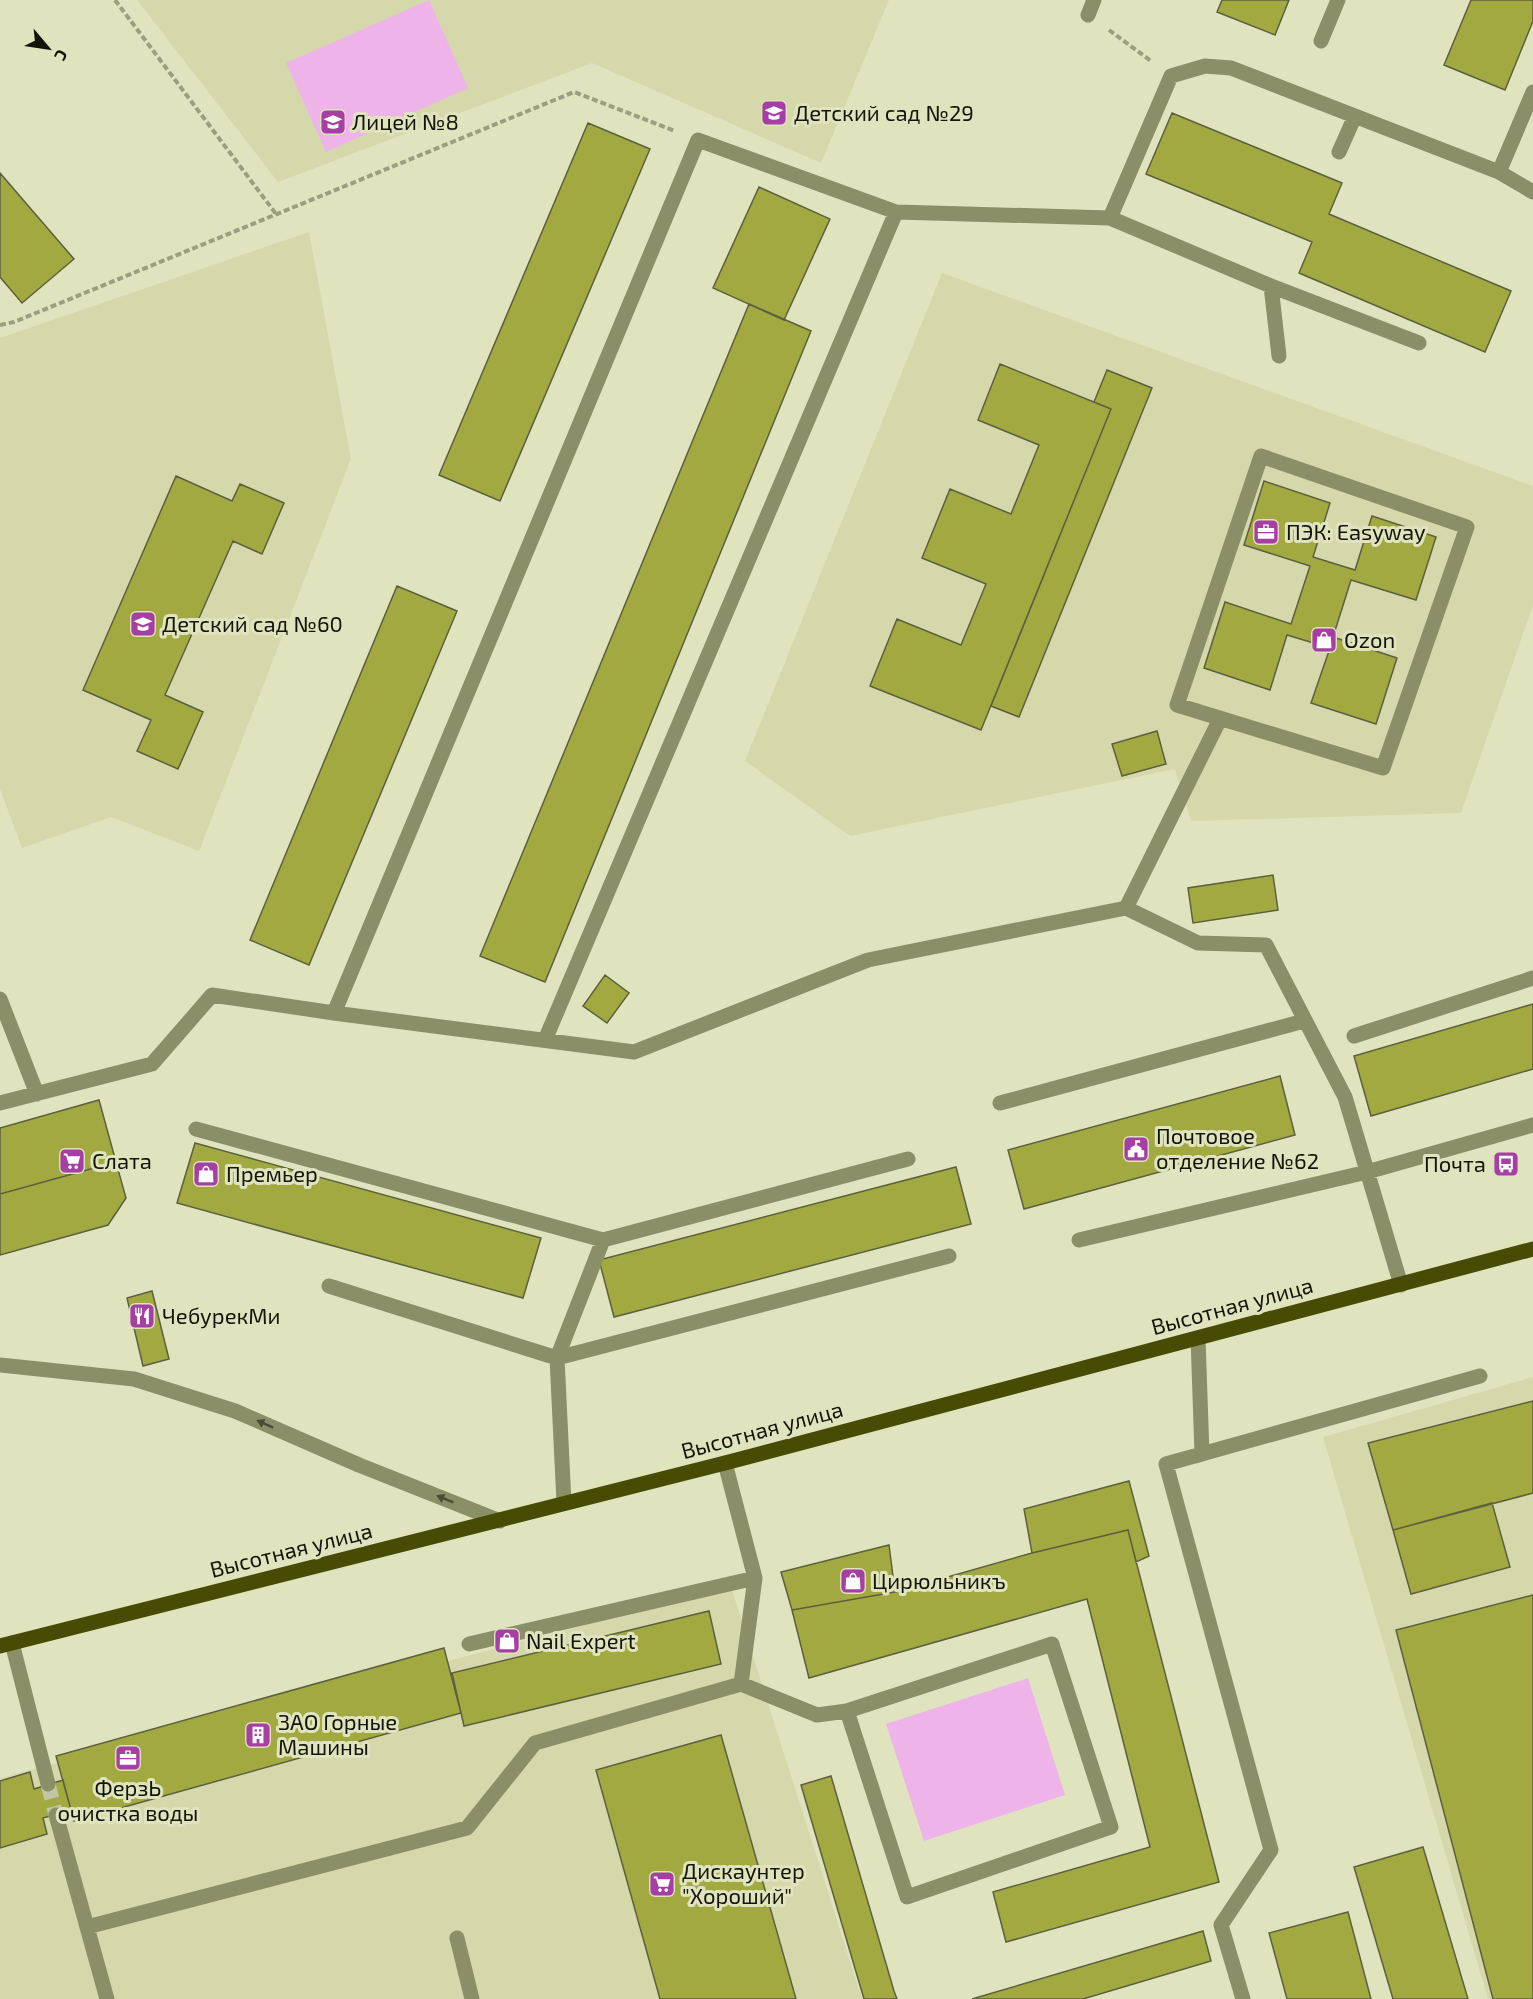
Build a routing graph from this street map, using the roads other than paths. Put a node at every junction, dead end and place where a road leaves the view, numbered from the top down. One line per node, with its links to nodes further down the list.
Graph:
1 (1094, 0): 3 (lane)
2 (1338, 0): 4 (lane)
3 (1088, 15)
4 (1321, 41)
5 (1533, 92): 8 (lane)
6 (1355, 117): 7 (lane); 8 (lane); 11 (lane)
7 (1339, 152)
8 (1499, 172): 9 (lane)
9 (1533, 192)
10 (896, 213): 11 (lane); 19 (lane); 22 (lane)
11 (1110, 218): 12 (lane)
12 (1271, 286): 13 (lane); 14 (lane)
13 (1419, 344)
14 (1279, 356)
15 (1220, 719): 15 (lane); 16 (lane)
16 (1126, 908): 20 (lane); 22 (lane)
17 (1533, 978): 21 (lane)
18 (0, 999): 23 (lane)
19 (334, 1014): 22 (lane); 23 (lane)
20 (1304, 1021): 25 (lane); 29 (lane)
21 (1354, 1036)
22 (545, 1040)
23 (37, 1094): 24 (lane)
24 (0, 1103)
25 (999, 1103)
26 (1533, 1125): 29 (lane)
27 (196, 1129): 30 (lane)
28 (908, 1159): 30 (lane)
29 (1367, 1172): 31 (lane); 34 (lane)
30 (603, 1240): 37 (lane)
31 (1079, 1240)
32 (1533, 1249): 34 (main road, Высотная улица)
33 (949, 1256): 37 (lane)
34 (1401, 1285): 36 (main road, Высотная улица)
35 (329, 1286): 37 (lane)
36 (1198, 1338): 40 (lane); 41 (main road, Высотная улица)
37 (557, 1358): 42 (lane)
38 (0, 1365): 43 (lane, one-way to 38)
39 (1480, 1376): 40 (lane)
40 (1202, 1454): 55 (lane)
41 (725, 1463): 42 (main road, Высотная улица); 44 (lane)
42 (564, 1503): 43 (main road, Высотная улица)
43 (500, 1521): 45 (main road, Высотная улица)
44 (755, 1578): 46 (lane); 47 (lane)
45 (6, 1644): 49 (lane)
46 (469, 1644)
47 (741, 1684): 48 (lane); 51 (lane)
48 (847, 1711): 48 (lane)
49 (48, 1784)
50 (56, 1815): 51 (lane)
51 (87, 1927): 53 (lane)
52 (457, 1938): 54 (lane)
53 (107, 1999)
54 (472, 1999)
55 (1243, 1999)

